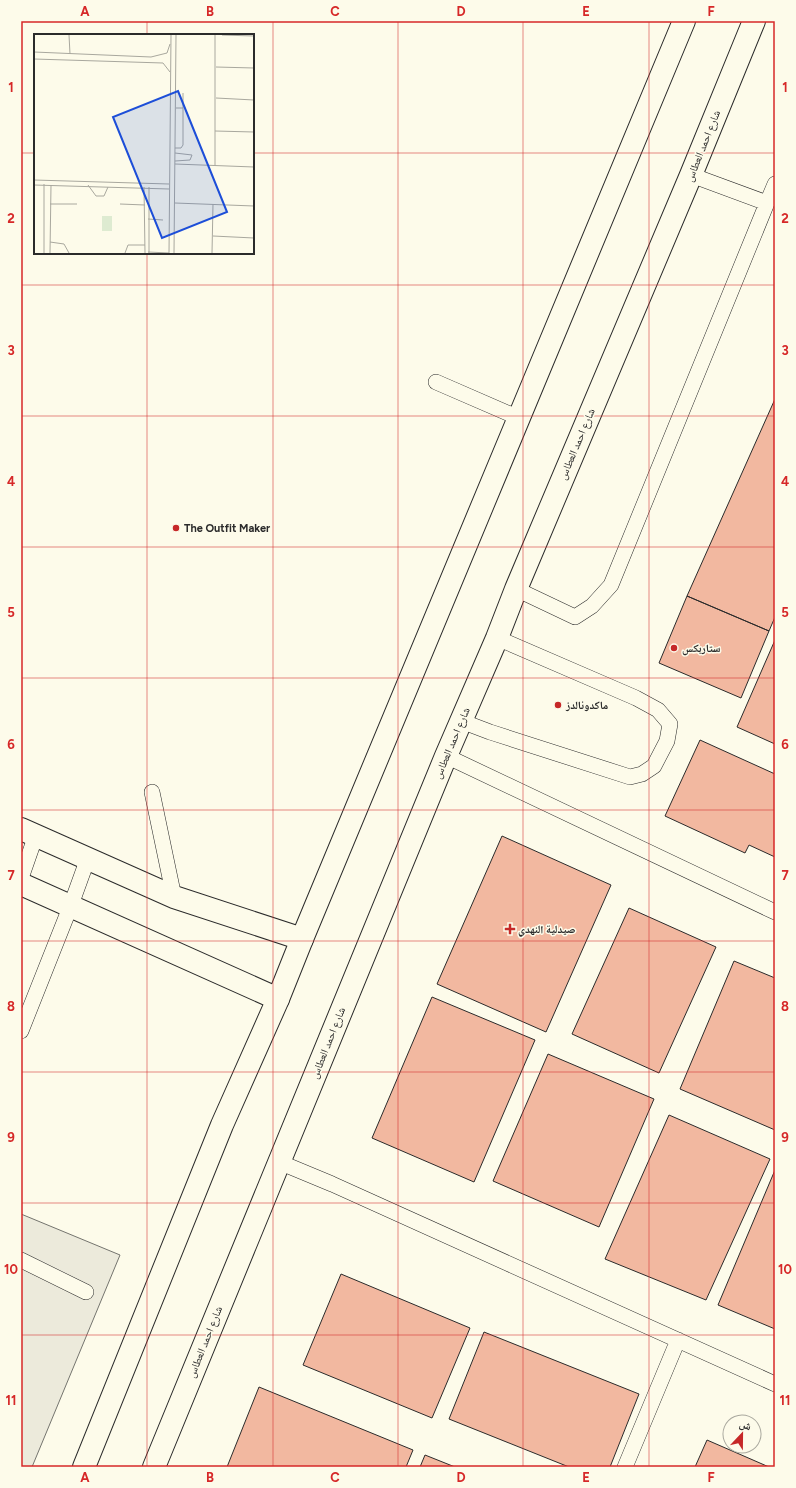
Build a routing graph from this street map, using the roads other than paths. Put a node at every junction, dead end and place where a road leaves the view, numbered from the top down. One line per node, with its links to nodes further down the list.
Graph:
1 (684, 21): 7 (street)
2 (754, 21): 3 (street, شارع احمد العطاس)
3 (691, 175): 5 (lane); 8 (street, شارع احمد العطاس)
4 (775, 184): 5 (lane)
5 (767, 203): 8 (lane)
6 (436, 382): 7 (lane)
7 (519, 418): 20 (street)
8 (516, 590): 9 (street, شارع احمد العطاس)
9 (497, 638): 10 (street, شارع احمد العطاس); 10 (lane)
10 (461, 721): 11 (street, شارع احمد العطاس)
11 (446, 756): 19 (lane); 23 (street, شارع احمد العطاس)
12 (152, 792): 17 (lane)
13 (28, 832): 14 (street); 15 (lane)
14 (88, 858): 17 (street); 18 (lane)
15 (21, 878)
16 (21, 884): 18 (street)
17 (174, 897): 20 (street)
18 (71, 905): 21 (street); 22 (lane)
19 (775, 912)
20 (302, 939): 21 (street)
21 (278, 999): 28 (street)
22 (21, 1031)
23 (279, 1162): 26 (lane); 29 (street, شارع احمد العطاس)
24 (21, 1260): 25 (lane)
25 (86, 1292)
26 (678, 1340): 27 (lane); 30 (lane)
27 (775, 1384)
28 (84, 1467)
29 (154, 1467)
30 (625, 1467)

